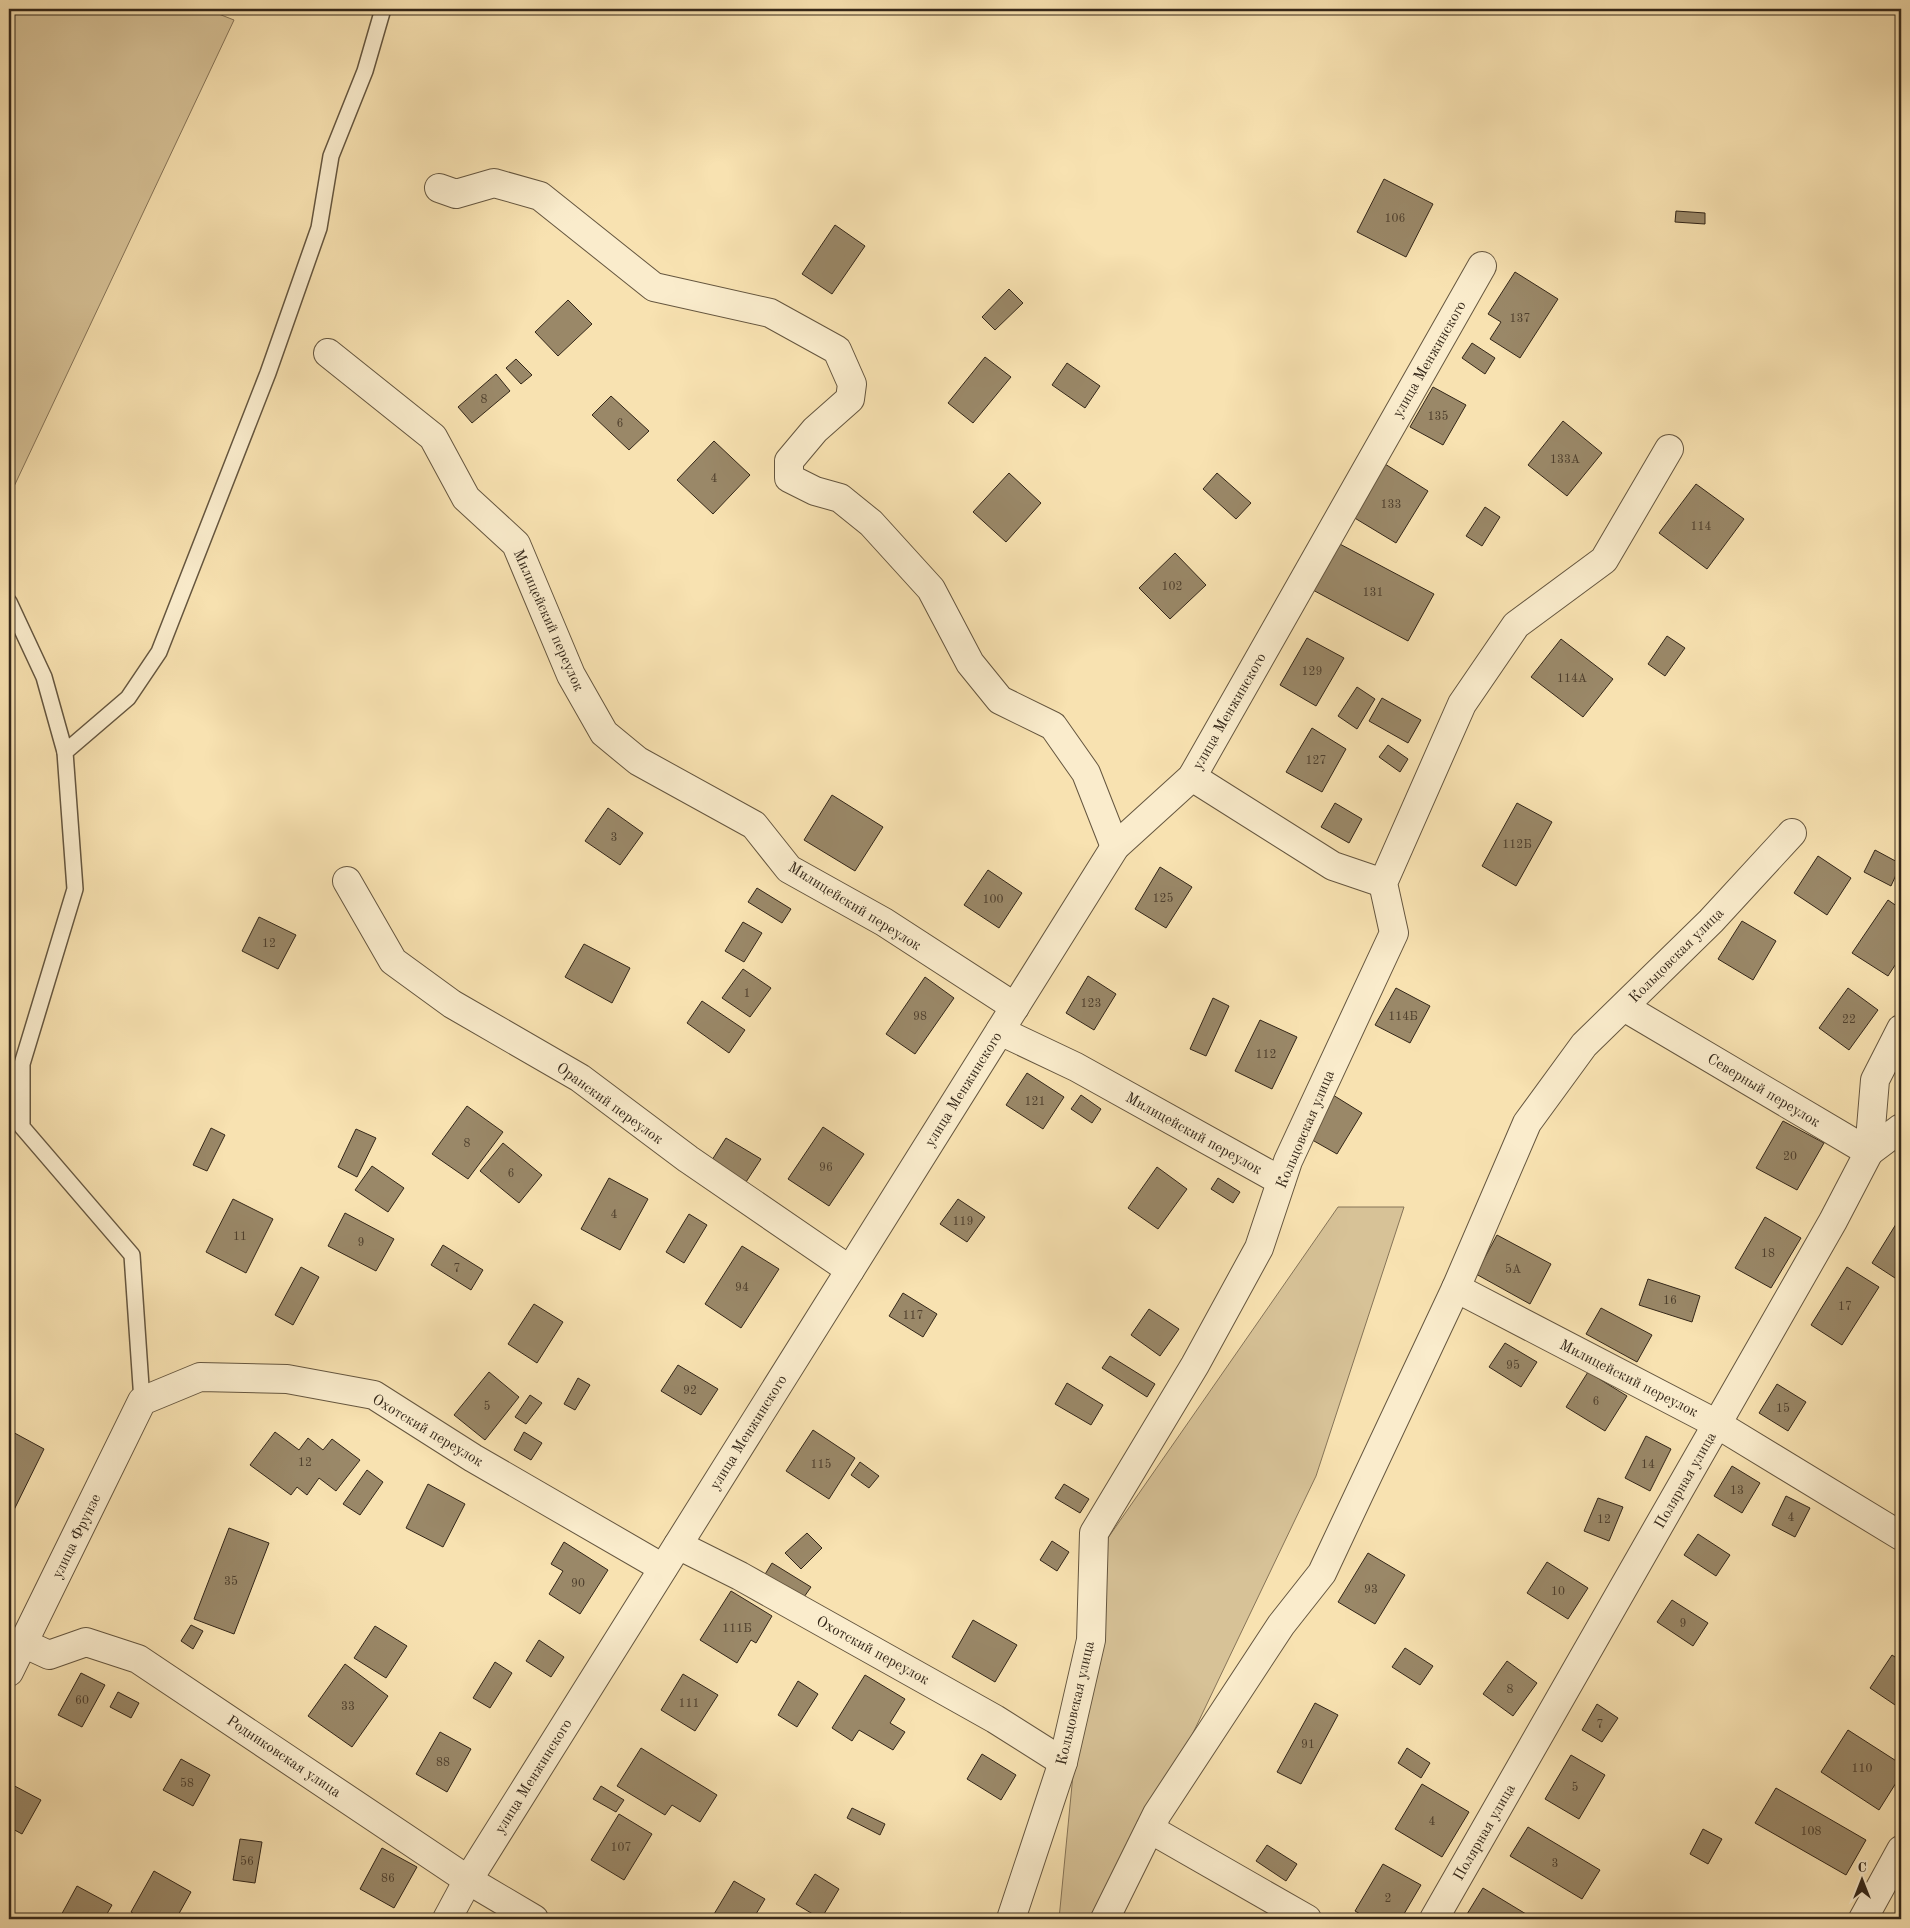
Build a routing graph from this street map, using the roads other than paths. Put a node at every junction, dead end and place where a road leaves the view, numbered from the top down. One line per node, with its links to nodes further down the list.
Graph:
1 (383, 9): 7 (lane)
2 (439, 188): 10 (street)
3 (1482, 266): 8 (street, улица Менжинского)
4 (328, 353): 13 (street, Милицейский переулок)
5 (1670, 449): 12 (street)
6 (9, 602): 7 (lane)
7 (65, 752): 22 (lane)
8 (1192, 777): 10 (street, улица Менжинского); 12 (street)
9 (1792, 833): 14 (street, Кольцовская улица)
10 (1115, 847): 13 (street, улица Менжинского)
11 (348, 881): 20 (street, Оранский переулок)
12 (1383, 883): 19 (street, Кольцовская улица)
13 (1014, 1007): 16 (street, улица Менжинского)
14 (1624, 1007): 18 (street, Северный переулок); 21 (street, Кольцовская улица)
15 (1901, 1029): 18 (street, Полярная улица)
16 (1000, 1031): 19 (street, Милицейский переулок); 20 (street, улица Менжинского)
17 (1901, 1128): 18 (street)
18 (1869, 1152): 23 (street, Полярная улица)
19 (1281, 1181): 29 (street, Кольцовская улица)
20 (850, 1270): 25 (street, улица Менжинского)
21 (1456, 1288): 23 (street, Милицейский переулок); 30 (street, Кольцовская улица)
22 (142, 1401): 26 (street, Охотский переулок); 27 (street, улица Фрунзе)
23 (1717, 1424): 24 (street, Милицейский переулок); 38 (street, Полярная улица)
24 (1901, 1536)
25 (678, 1545): 26 (street, улица Менжинского); 29 (street, Охотский переулок)
26 (663, 1568): 32 (street, улица Менжинского)
27 (23, 1643): 28 (street, улица Фрунзе); 32 (street, Родниковская улица)
28 (9, 1672)
29 (1063, 1762): 35 (street, Кольцовская улица)
30 (1150, 1829): 36 (street, Кольцовская улица); 37 (street)
31 (1899, 1862): 39 (street)
32 (468, 1880): 33 (street, улица Менжинского); 34 (street, Родниковская улица)
33 (447, 1919)
34 (534, 1919)
35 (1011, 1919)
36 (1105, 1919)
37 (1307, 1919)
38 (1434, 1919)
39 (1863, 1919)

